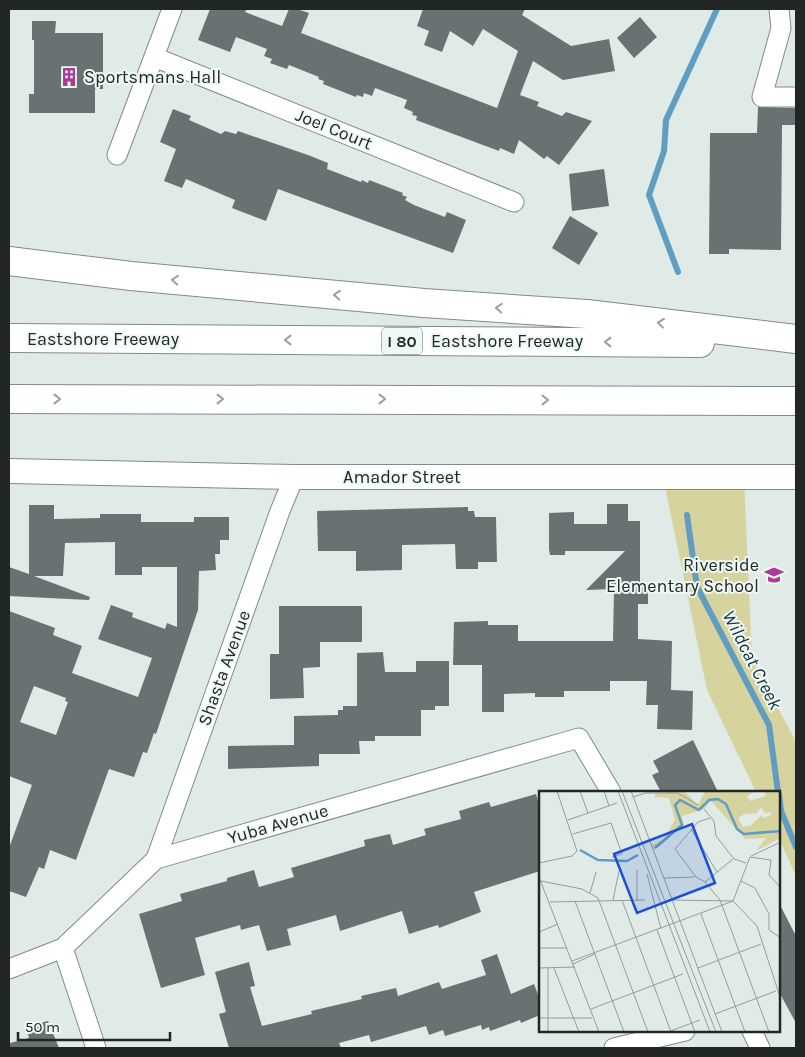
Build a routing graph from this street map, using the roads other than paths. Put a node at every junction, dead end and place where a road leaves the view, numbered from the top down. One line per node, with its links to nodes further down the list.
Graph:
1 (172, 9): 3 (street)
2 (779, 9): 4 (street)
3 (154, 57): 5 (street); 6 (street, Joel Court)
4 (796, 97)
5 (117, 155)
6 (514, 202)
7 (9, 260): 9 (highway, one-way to 7)
8 (9, 338): 10 (highway, Eastshore Freeway / I 80, one-way to 8)
9 (796, 339)
10 (796, 343)
11 (9, 399): 12 (highway, one-way to 12)
12 (796, 401)
13 (9, 471): 14 (street, Amador Street)
14 (294, 477): 15 (street, Amador Street); 17 (street, Shasta Avenue)
15 (796, 477)
16 (610, 791): 17 (street, Yuba Avenue)
17 (156, 859): 18 (street, Yuba Avenue)
18 (63, 948): 19 (street, Yuba Avenue); 22 (street)
19 (9, 969)
20 (681, 1032): 23 (street)
21 (752, 1032): 24 (street)
22 (96, 1048)
23 (614, 1048)
24 (760, 1048)

